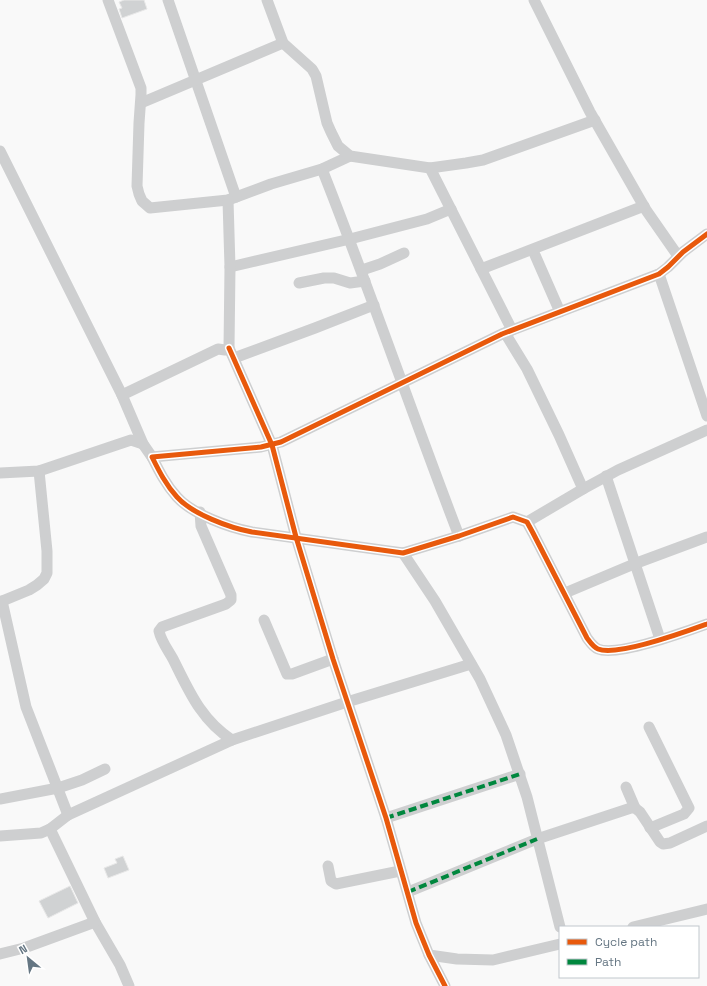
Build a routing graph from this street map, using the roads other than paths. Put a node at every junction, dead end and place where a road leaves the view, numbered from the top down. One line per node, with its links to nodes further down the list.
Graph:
1 (108, 0): 7 (street)
2 (168, 0): 6 (street)
3 (267, 0): 5 (street)
4 (534, 0): 8 (street)
5 (283, 43): 6 (street); 10 (street)
6 (195, 79): 7 (street); 13 (street)
7 (141, 103): 13 (street)
8 (595, 120): 11 (street); 14 (street)
9 (0, 151): 31 (street)
10 (350, 156): 11 (street); 12 (street)
11 (430, 168): 15 (street)
12 (322, 169): 13 (street); 17 (street)
13 (232, 198): 21 (street)
14 (644, 206): 20 (street); 22 (street)
15 (451, 209): 17 (street); 22 (street)
16 (707, 234): 20 (street)
17 (350, 239): 21 (street); 24 (street)
18 (404, 254): 24 (street)
19 (535, 254): 27 (street)
20 (678, 256): 23 (street)
21 (230, 267): 29 (street)
22 (481, 269): 28 (street)
23 (659, 274): 27 (street); 32 (street)
24 (363, 276): 25 (street); 26 (street)
25 (298, 283)
26 (374, 305): 29 (street); 30 (street)
27 (560, 312): 28 (street)
28 (508, 332): 30 (street); 42 (street)
29 (232, 352): 31 (street); 37 (street)
30 (402, 382): 37 (street); 45 (street)
31 (122, 395): 33 (street)
32 (707, 416)
33 (137, 429): 35 (street); 36 (street)
34 (707, 430): 41 (street)
35 (131, 440): 36 (street); 39 (street)
36 (144, 444): 38 (street)
37 (272, 445): 38 (street); 46 (street)
38 (152, 457): 43 (street)
39 (39, 471): 40 (street); 51 (street)
40 (0, 473)
41 (606, 476): 42 (street); 49 (street)
42 (583, 489): 44 (street)
43 (200, 512): 46 (street); 59 (street)
44 (527, 522): 45 (street); 50 (street)
45 (459, 536): 48 (street)
46 (296, 537): 48 (street); 55 (street)
47 (707, 537): 49 (street)
48 (403, 553): 56 (street)
49 (634, 564): 50 (street); 54 (street)
50 (565, 593): 54 (street)
51 (1, 602): 63 (street)
52 (264, 620): 55 (street)
53 (706, 627): 54 (street)
54 (660, 640)
55 (333, 659): 57 (street)
56 (471, 664): 57 (street); 61 (street)
57 (347, 702): 59 (street); 67 (street)
58 (649, 727): 69 (street)
59 (232, 740): 66 (street)
60 (105, 769): 63 (street)
61 (520, 774): 67 (street); 72 (street)
62 (626, 787): 65 (street)
63 (58, 788): 64 (street); 66 (street)
64 (0, 799)
65 (635, 808): 69 (street); 72 (street)
66 (68, 815): 70 (street)
67 (386, 818): 74 (street)
68 (707, 826): 69 (street)
69 (650, 828)
70 (50, 829): 71 (street); 77 (street)
71 (0, 836)
72 (537, 839): 75 (street); 78 (street)
73 (328, 866): 74 (street)
74 (400, 871): 75 (street)
75 (408, 892): 82 (street)
76 (707, 910): 79 (street)
77 (95, 922): 81 (street); 83 (street)
78 (560, 926)
79 (637, 926)
80 (559, 944): 82 (street)
81 (0, 954)
82 (429, 955): 84 (street)
83 (129, 986)
84 (445, 986)

